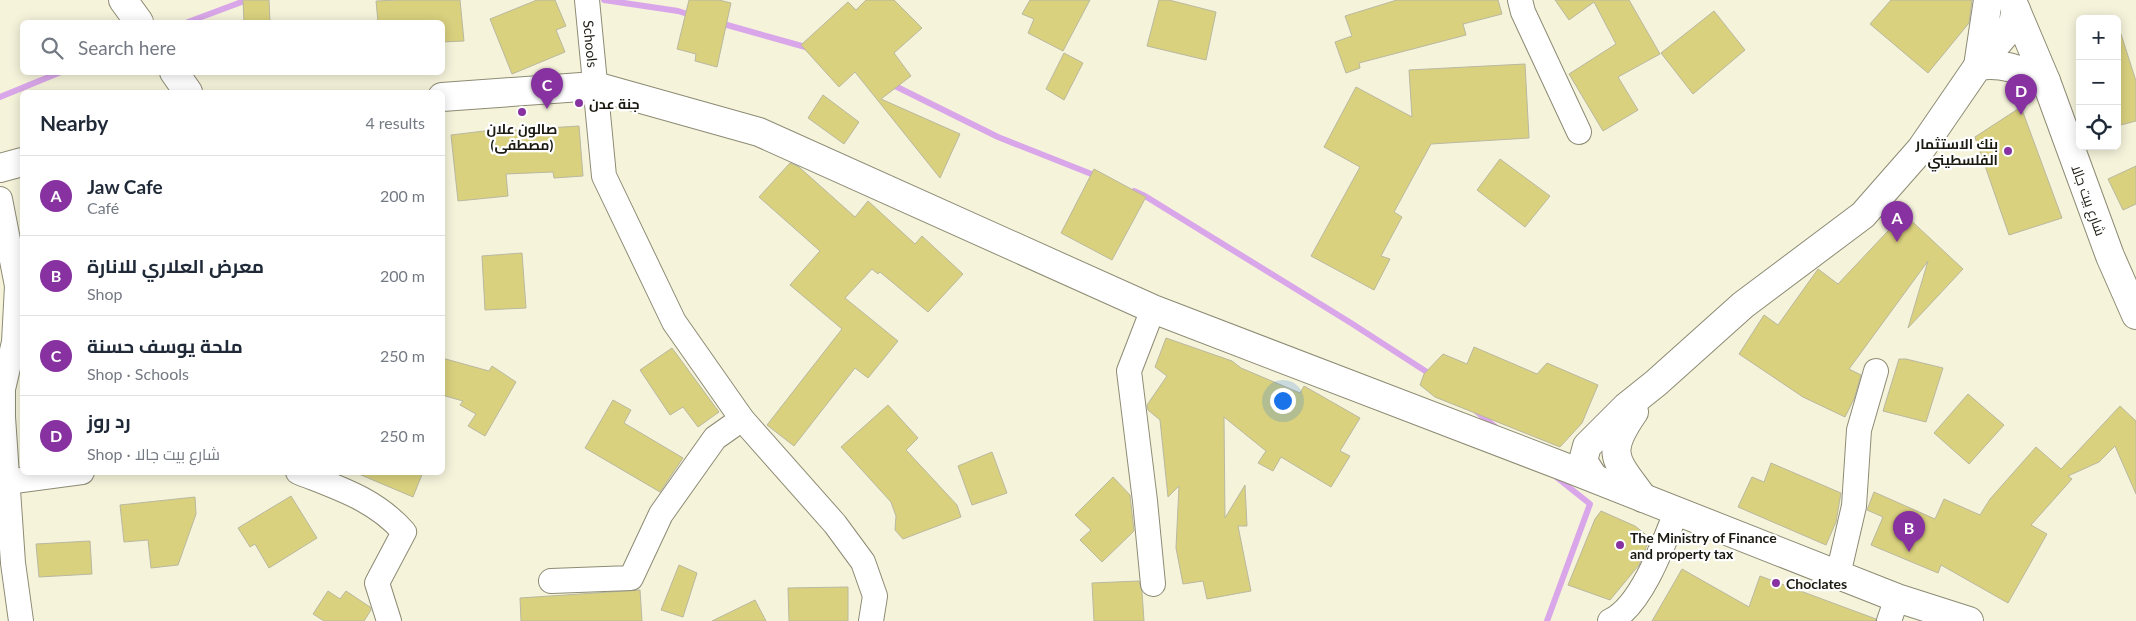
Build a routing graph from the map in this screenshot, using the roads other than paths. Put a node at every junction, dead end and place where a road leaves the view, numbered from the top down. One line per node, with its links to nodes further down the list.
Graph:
1 (123, 0): 5 (street)
2 (587, 0): 10 (street, Schools)
3 (1520, 0): 13 (street)
4 (1988, 0): 7 (street)
5 (137, 20)
6 (2015, 20): 7 (street); 9 (street, شارع بيت جالا)
7 (1978, 66): 9 (street); 20 (street)
8 (176, 75): 11 (street)
9 (2046, 81): 18 (street, شارع بيت جالا)
10 (595, 86): 12 (street); 17 (street); 22 (street, Schools)
11 (187, 90)
12 (445, 97)
13 (1579, 132)
14 (20, 163): 15 (street)
15 (0, 168)
16 (0, 199): 21 (street)
17 (1153, 309): 24 (street); 34 (street)
18 (2136, 316)
19 (1876, 371): 32 (street)
20 (1656, 383): 23 (street); 29 (street)
21 (1, 389): 28 (street)
22 (742, 419): 33 (street); 38 (street, Schools)
23 (1587, 446): 24 (street); 27 (street)
24 (1544, 459): 27 (street)
25 (60, 475): 28 (street)
26 (305, 475): 37 (street)
27 (1594, 478): 29 (street)
28 (7, 482): 31 (street)
29 (1643, 498): 30 (street)
30 (1676, 512): 32 (street); 39 (street)
31 (6, 567): 36 (street)
32 (1838, 575): 35 (street)
33 (551, 581)
34 (1152, 584)
35 (1893, 609): 40 (street)
36 (21, 621)
37 (388, 621)
38 (870, 621)
39 (1610, 621)
40 (1969, 621)

